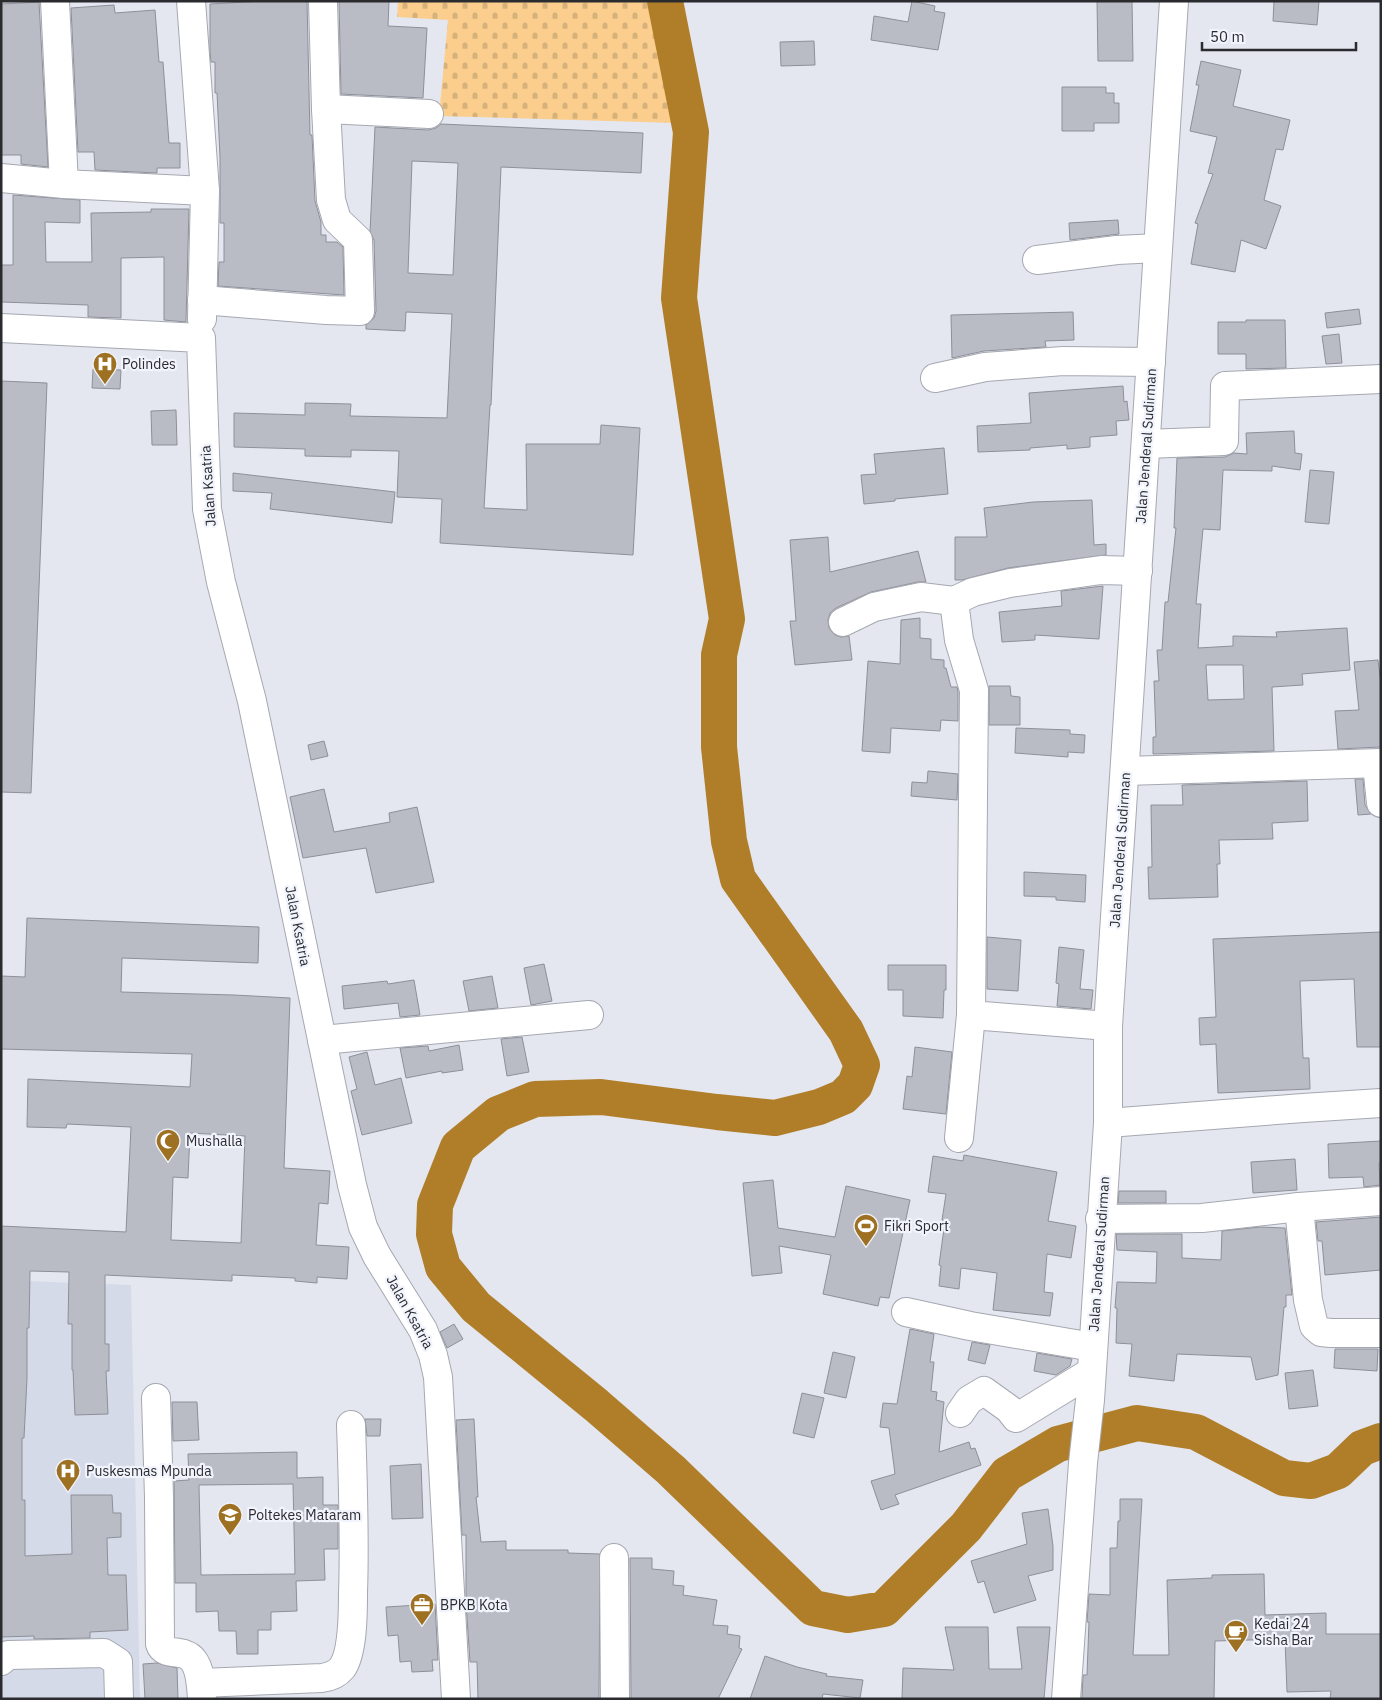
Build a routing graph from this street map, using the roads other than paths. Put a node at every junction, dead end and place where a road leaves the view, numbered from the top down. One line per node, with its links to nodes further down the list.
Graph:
1 (55, 1): 8 (street)
2 (191, 1): 9 (street, Jalan Ksatria)
3 (323, 1): 5 (street)
4 (1174, 1): 10 (street, Jalan Jenderal Sudirman)
5 (326, 109): 6 (street); 12 (street)
6 (429, 114)
7 (1, 178): 8 (street)
8 (64, 184): 9 (street)
9 (205, 191): 12 (street, Jalan Ksatria)
10 (1158, 248): 11 (street); 15 (street, Jalan Jenderal Sudirman)
11 (1037, 260)
12 (202, 300): 14 (street, Jalan Ksatria)
13 (1, 328): 14 (street)
14 (201, 338): 28 (street, Jalan Ksatria)
15 (1151, 362): 16 (street); 18 (street, Jalan Jenderal Sudirman)
16 (935, 378)
17 (1381, 379): 18 (street)
18 (1146, 444): 19 (street, Jalan Jenderal Sudirman)
19 (1138, 571): 20 (street); 23 (street, Jalan Jenderal Sudirman)
20 (954, 601): 21 (street); 26 (street)
21 (843, 622)
22 (1379, 764): 23 (street); 24 (street)
23 (1125, 771): 27 (street, Jalan Jenderal Sudirman)
24 (1381, 802)
25 (590, 1015): 28 (street)
26 (972, 1015): 27 (street); 31 (street)
27 (1108, 1026): 30 (street, Jalan Jenderal Sudirman)
28 (322, 1040): 45 (street, Jalan Ksatria)
29 (1381, 1103): 30 (street)
30 (1108, 1123): 34 (street, Jalan Jenderal Sudirman)
31 (959, 1138)
32 (1381, 1201): 33 (street)
33 (1299, 1207): 34 (street); 36 (street)
34 (1100, 1219): 37 (street, Jalan Jenderal Sudirman)
35 (906, 1312): 37 (street)
36 (1381, 1333)
37 (1092, 1360): 39 (street); 47 (street, Jalan Jenderal Sudirman)
38 (156, 1398): 43 (street)
39 (960, 1413)
40 (351, 1425): 43 (street)
41 (614, 1558): 46 (street)
42 (1, 1661): 44 (street)
43 (202, 1691)
44 (119, 1699)
45 (456, 1699)
46 (615, 1699)
47 (1066, 1699)

